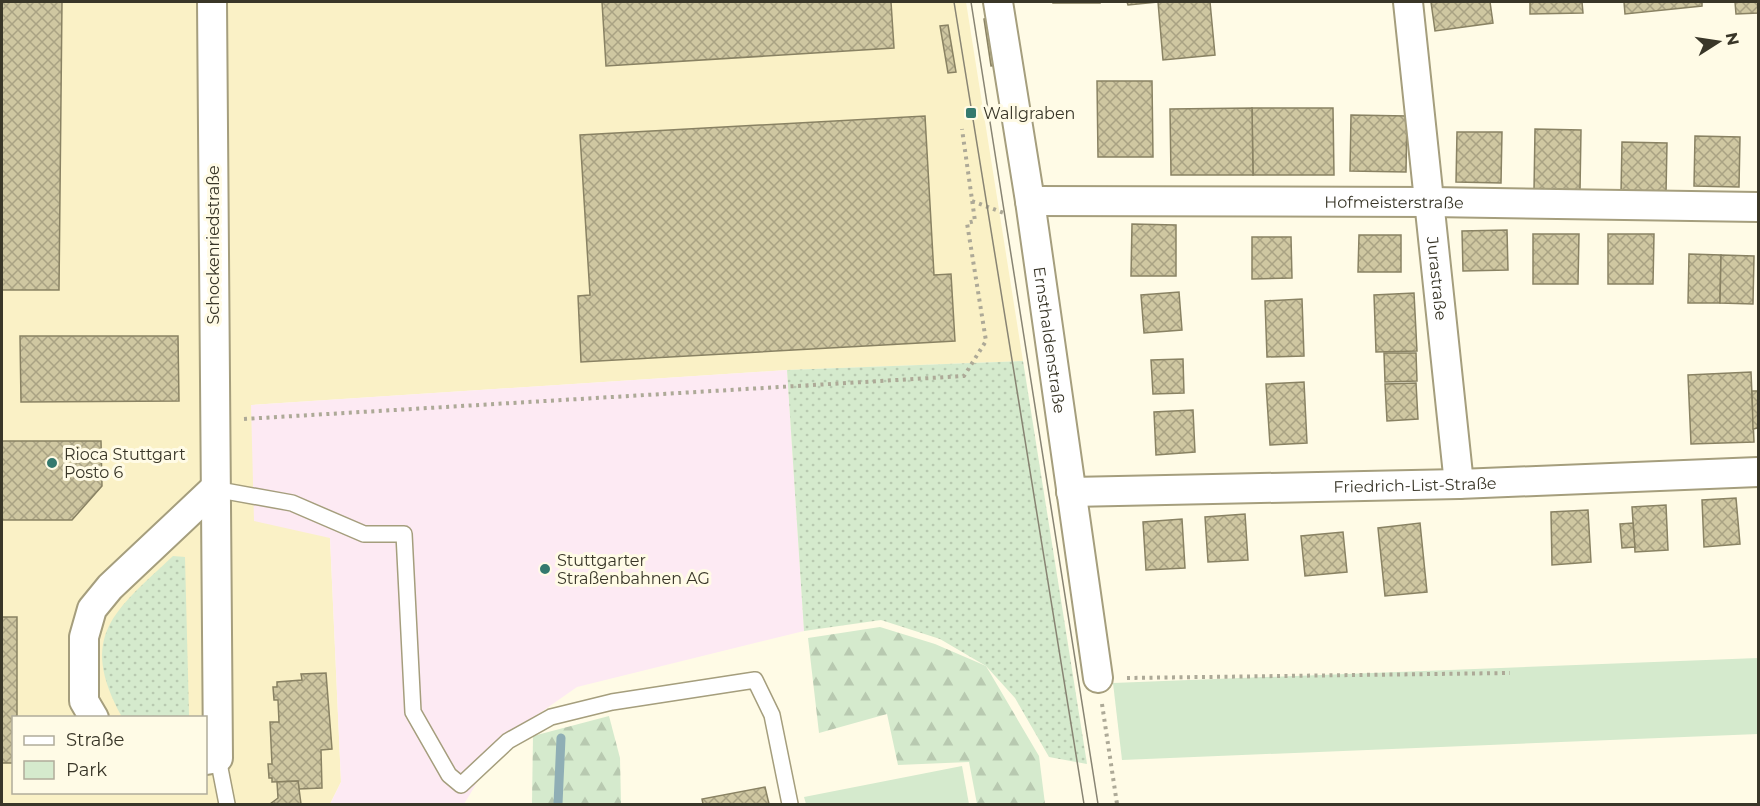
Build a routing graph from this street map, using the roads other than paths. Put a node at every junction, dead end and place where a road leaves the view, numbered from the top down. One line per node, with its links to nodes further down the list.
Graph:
1 (212, 2): 9 (street, Schockenriedstraße)
2 (998, 2): 4 (street, Ernsthaldenstraße)
3 (1408, 2): 5 (street, Jurastraße)
4 (1030, 201): 5 (street, Hofmeisterstraße); 10 (street, Ernsthaldenstraße)
5 (1430, 202): 6 (street, Hofmeisterstraße); 8 (street, Jurastraße)
6 (1758, 207)
7 (1758, 472): 8 (street, Friedrich-List-Straße)
8 (1459, 484): 10 (street, Friedrich-List-Straße)
9 (214, 489): 12 (street); 13 (street, Schockenriedstraße); 15 (lane)
10 (1071, 492): 11 (street, Ernsthaldenstraße)
11 (1098, 678)
12 (93, 716)
13 (212, 759): 14 (lane)
14 (227, 804)
15 (789, 804)

